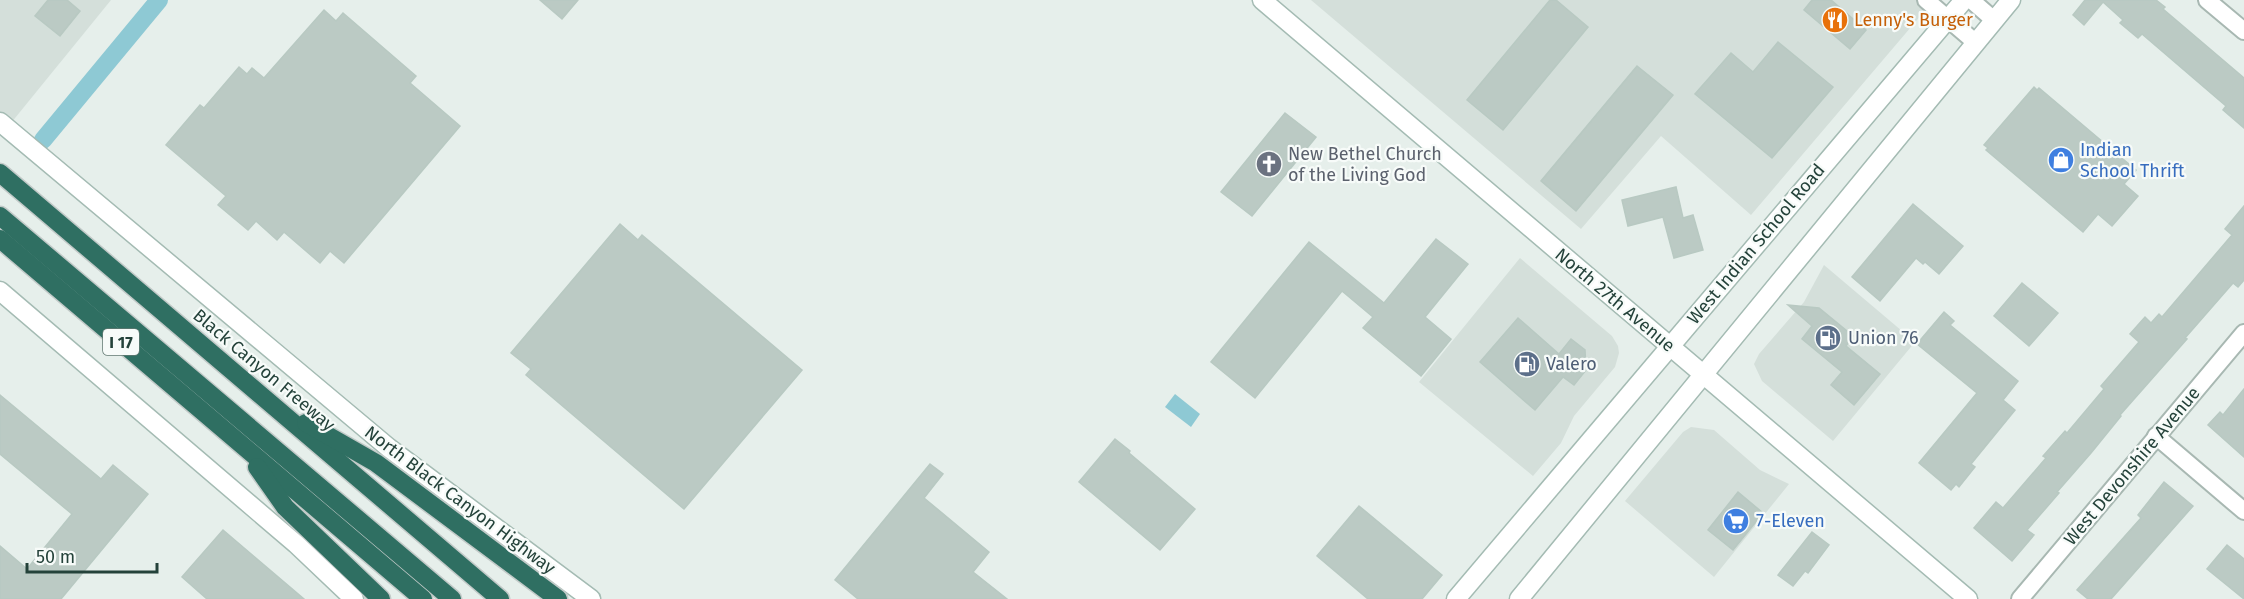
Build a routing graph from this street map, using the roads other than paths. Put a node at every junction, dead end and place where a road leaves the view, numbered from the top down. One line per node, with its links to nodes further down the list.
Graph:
1 (1262, 0): 17 (main road, North 27th Avenue)
2 (1926, 0): 7 (street)
3 (1964, 0): 7 (main road, West Indian School Road)
4 (1971, 0): 8 (street)
5 (2011, 0): 8 (main road)
6 (2207, 0): 9 (street)
7 (1948, 19): 10 (street); 17 (main road, West Indian School Road)
8 (1994, 20): 10 (main road)
9 (2244, 31)
10 (1975, 42): 18 (main road)
11 (0, 122): 30 (main road, North Black Canyon Highway)
12 (0, 173): 19 (highway, Black Canyon Freeway)
13 (3, 218): 27 (highway)
14 (0, 239): 21 (highway, I 17)
15 (0, 291): 24 (main road)
16 (2244, 333): 20 (street, West Devonshire Avenue)
17 (1670, 346): 18 (main road, North 27th Avenue); 31 (main road, West Indian School Road)
18 (1703, 373): 32 (main road); 33 (main road, North 27th Avenue)
19 (266, 399): 28 (highway, Black Canyon Freeway); 29 (highway)
20 (2156, 436): 22 (street); 23 (street, West Devonshire Avenue)
21 (242, 446): 25 (highway); 26 (highway, I 17)
22 (2244, 511)
23 (2028, 596)
24 (354, 599)
25 (381, 599)
26 (423, 599)
27 (452, 599)
28 (500, 599)
29 (558, 599)
30 (591, 599)
31 (1456, 599)
32 (1518, 599)
33 (1968, 599)

